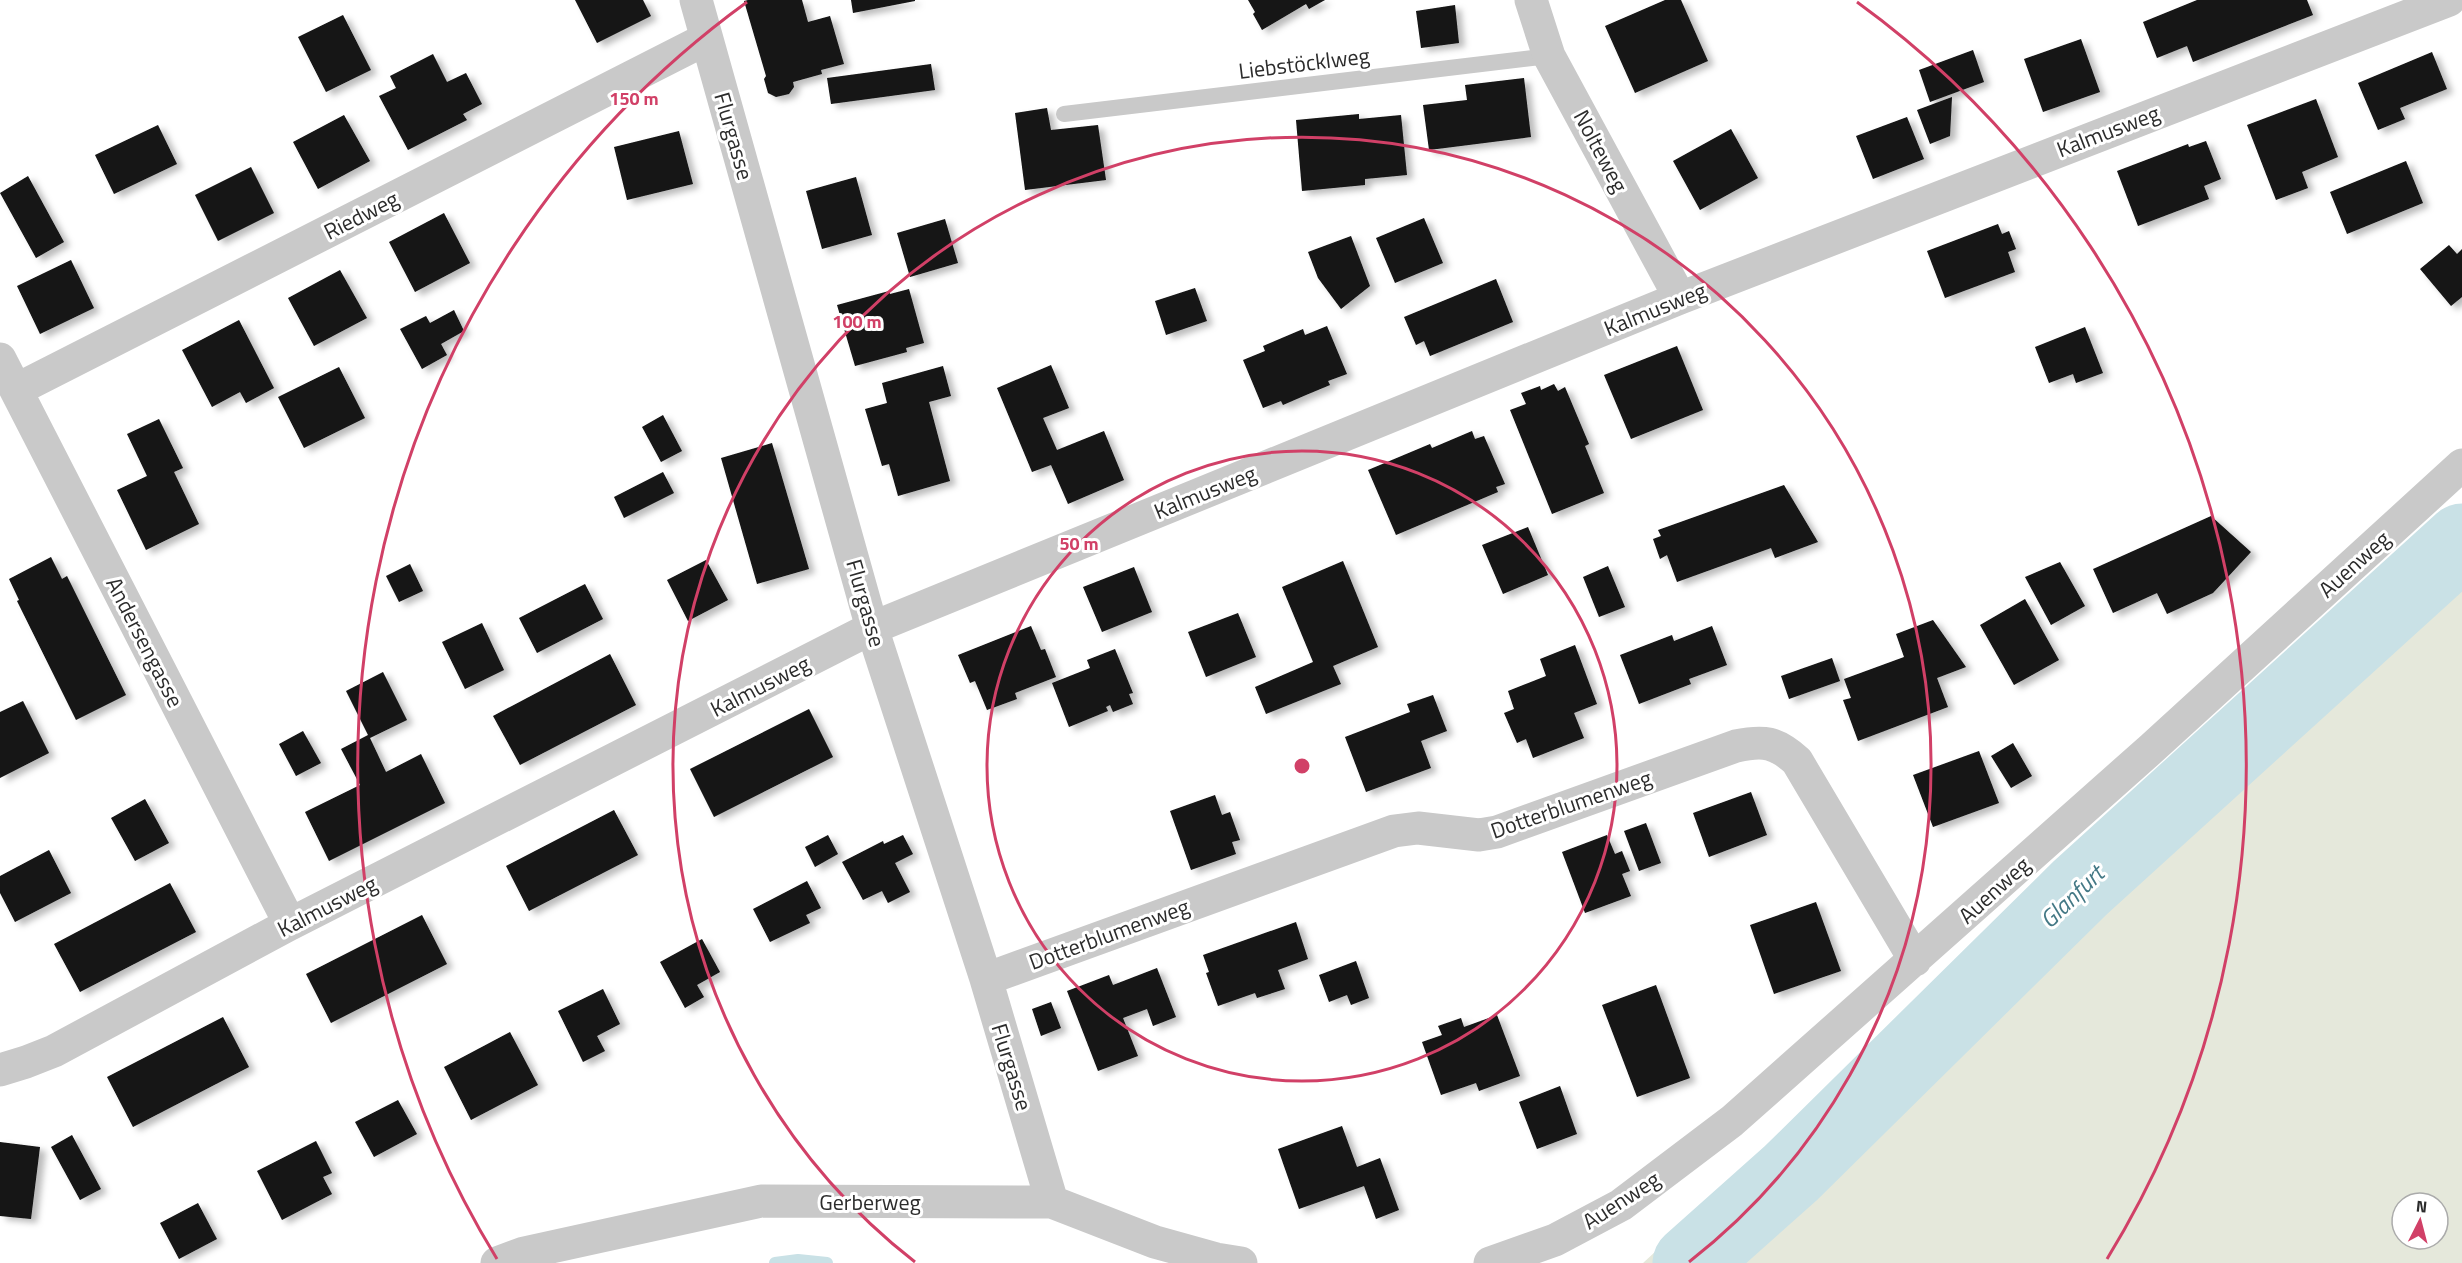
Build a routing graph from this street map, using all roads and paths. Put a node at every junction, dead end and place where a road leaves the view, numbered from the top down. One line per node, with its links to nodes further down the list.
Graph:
1 (696, 0): 4 (street, Flurgasse)
2 (1531, 0): 5 (street, Nolteweg)
3 (2450, 0): 7 (street, Kalmusweg)
4 (706, 39): 9 (street, Riedweg); 11 (street, Flurgasse)
5 (1549, 56): 6 (lane, Liebstöcklweg); 7 (street, Nolteweg)
6 (1064, 114)
7 (1680, 298): 11 (street, Kalmusweg)
8 (0, 359): 9 (street, Andersengasse)
9 (16, 390): 12 (street, Andersengasse)
10 (2462, 465): 13 (street, Auenweg)
11 (872, 628): 12 (street, Kalmusweg); 14 (street, Flurgasse)
12 (290, 924): 15 (street, Kalmusweg)
13 (1915, 960): 14 (street, Dotterblumenweg); 19 (street, Auenweg)
14 (986, 979): 16 (street, Flurgasse)
15 (0, 1070)
16 (1053, 1202): 17 (street, Gerberweg); 18 (street, Gerberweg)
17 (497, 1263)
18 (1241, 1263)
19 (1490, 1263)

